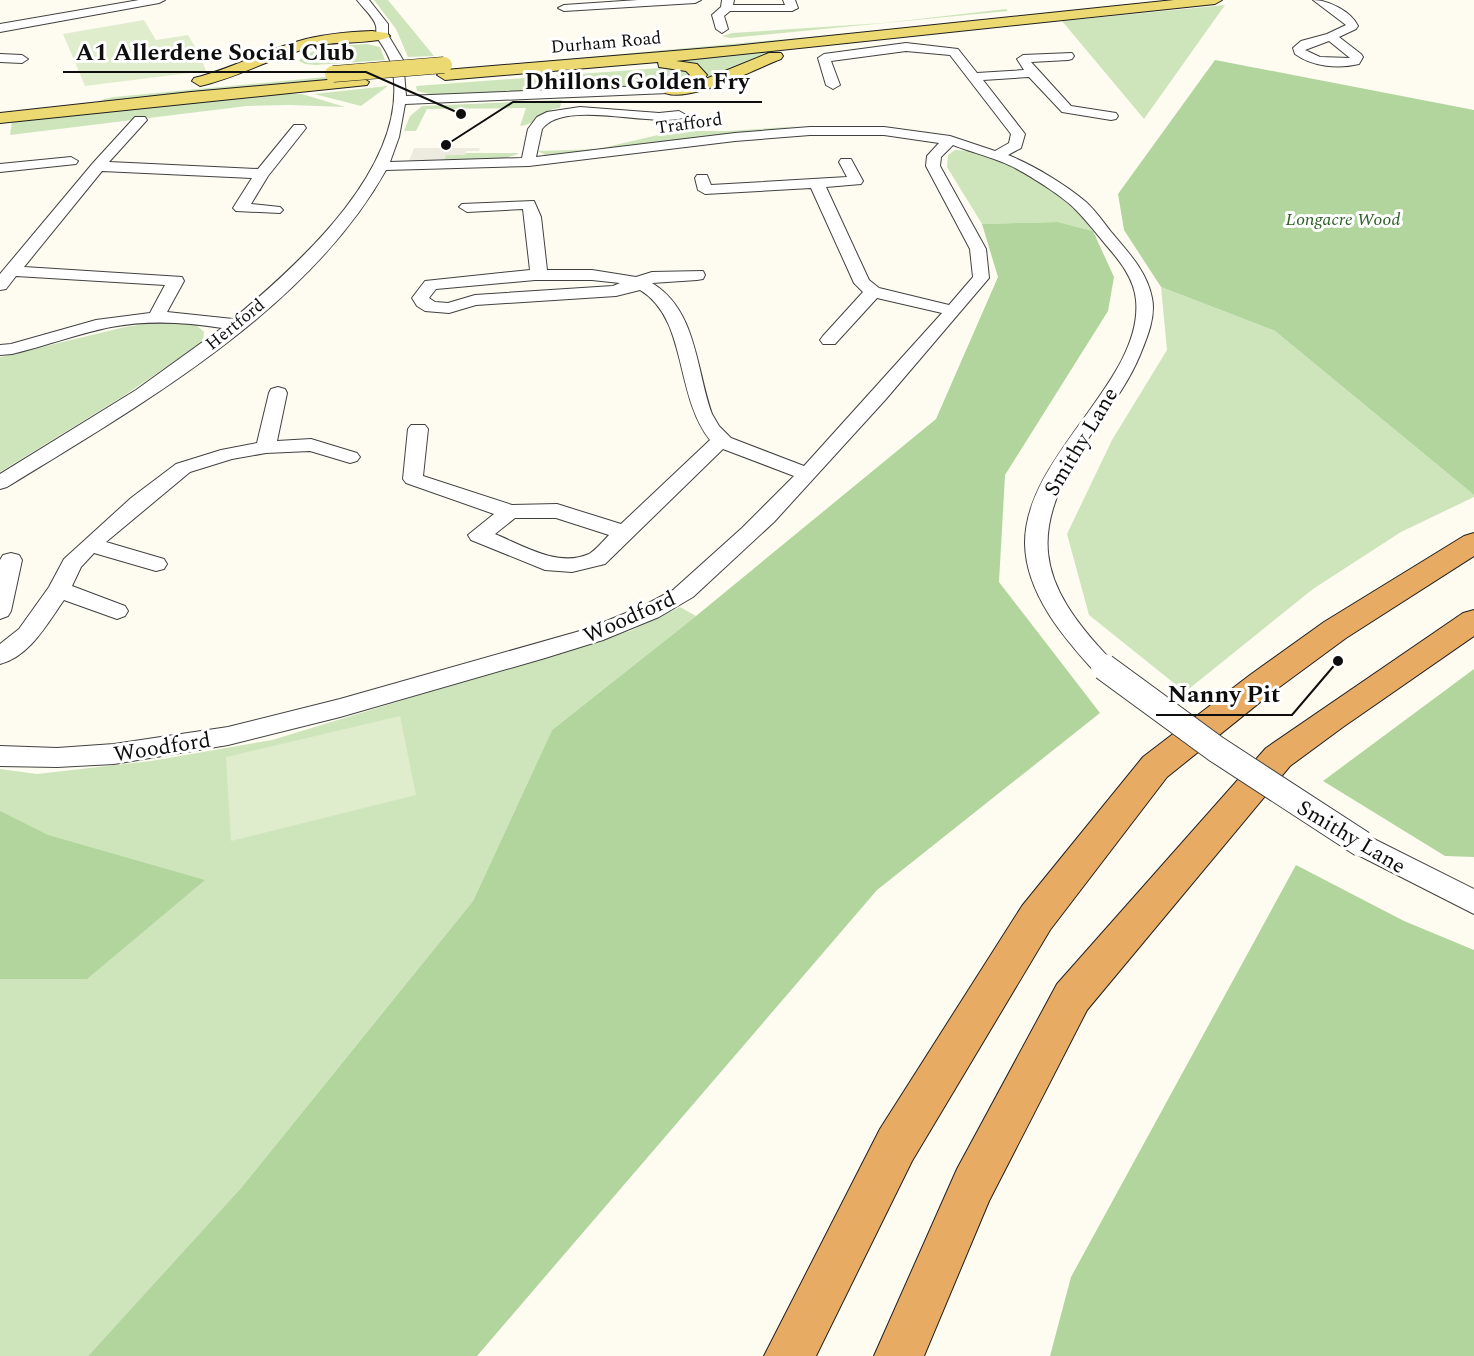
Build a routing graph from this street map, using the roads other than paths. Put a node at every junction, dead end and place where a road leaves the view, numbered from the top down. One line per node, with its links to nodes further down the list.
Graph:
1 (159, 0): 9 (street)
2 (363, 0): 14 (street)
3 (695, 0): 10 (street)
4 (789, 0): 8 (street)
5 (1137, 0): 19 (main road, Durham Road)
6 (1215, 0): 13 (main road, Durham Road)
7 (1319, 0): 15 (street)
8 (728, 4): 12 (street)
9 (91, 6): 11 (street)
10 (564, 8)
11 (0, 28)
12 (722, 29)
13 (911, 32): 19 (main road, Durham Road); 24 (main road)
14 (382, 36): 21 (main road); 25 (main road); 26 (street, Hertford)
15 (1331, 37)
16 (1068, 56): 20 (street)
17 (0, 58): 18 (street)
18 (22, 59)
19 (445, 70): 21 (main road, Durham Road); 21 (main road, Durham Road, bridge); 24 (main road)
20 (1032, 73): 22 (street); 29 (street)
21 (336, 76): 25 (main road, Durham Road); 30 (main road, Durham Road)
22 (974, 77): 23 (street); 34 (street)
23 (832, 85)
24 (668, 89): 26 (street)
25 (107, 95): 27 (main road, Durham Road)
26 (400, 100): 39 (street, Hertford)
27 (0, 107)
28 (679, 115): 36 (street)
29 (1111, 116)
30 (0, 118)
31 (140, 120): 38 (street)
32 (299, 128): 41 (street)
33 (950, 140): 34 (street, Trafford); 36 (street, Trafford); 52 (street, Woodford)
34 (1000, 154): 78 (street, Smithy Lane, bridge)
35 (71, 161): 40 (street)
36 (529, 162): 39 (street, Trafford)
37 (846, 162): 43 (street)
38 (99, 166): 41 (street); 46 (street)
39 (381, 166): 54 (street, Hertford)
40 (0, 168)
41 (262, 174): 45 (street)
42 (702, 178): 43 (street)
43 (817, 184): 51 (street)
44 (467, 207): 48 (street)
45 (275, 210)
46 (11, 271): 50 (street); 53 (street)
47 (697, 275): 49 (street)
48 (539, 276): 49 (street); 49 (street)
49 (639, 284): 59 (street)
50 (0, 285)
51 (873, 292): 52 (street); 55 (street)
52 (954, 311): 62 (street, Woodford)
53 (156, 317): 54 (street); 56 (street)
54 (235, 325): 63 (street, Hertford)
55 (829, 340)
56 (0, 350)
57 (278, 393): 60 (street)
58 (418, 429): 64 (street)
59 (720, 441): 62 (street); 65 (street)
60 (266, 447): 61 (street); 67 (street)
61 (350, 457)
62 (808, 474): 77 (street, Woodford)
63 (0, 483)
64 (510, 512): 65 (street); 65 (street)
65 (623, 532)
66 (1474, 543): 79 (highway)
67 (90, 545): 69 (street); 70 (street)
68 (11, 560): 71 (street)
69 (156, 564)
70 (58, 590): 72 (street); 75 (street)
71 (0, 611)
72 (117, 611)
73 (1474, 621): 80 (highway)
74 (0, 626): 75 (street)
75 (27, 635): 76 (street)
76 (0, 656)
77 (0, 756)
78 (1474, 902)
79 (789, 1356)
80 (899, 1356)

